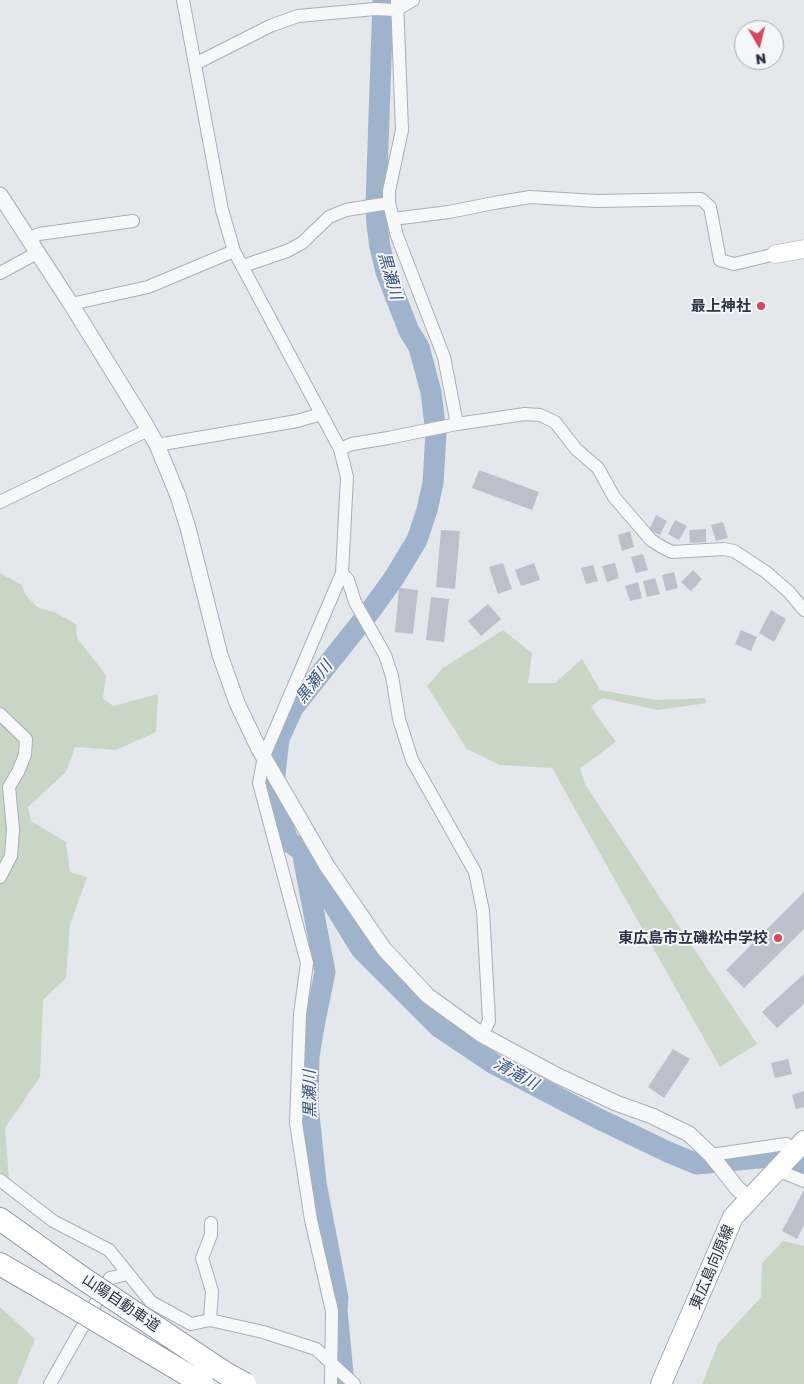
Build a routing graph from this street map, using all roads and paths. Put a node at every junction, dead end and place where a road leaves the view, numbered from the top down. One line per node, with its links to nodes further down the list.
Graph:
1 (183, 0): 4 (street)
2 (413, 0): 3 (street)
3 (396, 5): 4 (street); 6 (street)
4 (195, 64): 11 (street)
5 (0, 195): 9 (street)
6 (389, 203): 7 (street); 14 (street)
7 (393, 219): 13 (street); 18 (street)
8 (132, 221): 9 (street)
9 (28, 239): 12 (street)
10 (804, 249): 13 (main road)
11 (234, 251): 14 (street); 16 (street)
12 (37, 253): 15 (street); 16 (street)
13 (776, 254)
14 (244, 266): 17 (street)
15 (0, 274)
16 (71, 304): 19 (street)
17 (321, 414): 20 (street); 21 (street)
18 (455, 424): 21 (street); 24 (street)
19 (148, 430): 20 (street); 22 (street)
20 (157, 445): 26 (street)
21 (340, 449): 23 (street)
22 (0, 502)
23 (342, 573): 26 (street); 28 (street)
24 (804, 610)
25 (0, 714): 27 (street)
26 (264, 756): 28 (street); 39 (street)
27 (0, 877)
28 (482, 1035): 30 (street)
29 (792, 1154): 30 (street); 32 (street); 33 (main road, 東広島向原線)
30 (711, 1155): 33 (street)
31 (0, 1180): 37 (street)
32 (804, 1181)
33 (749, 1198): 45 (main road, 東広島向原線)
34 (0, 1219): 43 (highway, 山陽自動車道, bridge)
35 (211, 1223): 38 (street)
36 (0, 1264): 42 (highway, 山陽自動車道, bridge)
37 (128, 1274): 38 (street); 41 (street)
38 (210, 1320): 39 (street)
39 (334, 1366): 40 (street); 44 (street)
40 (353, 1383)
41 (50, 1384)
42 (203, 1384)
43 (245, 1384)
44 (331, 1384)
45 (661, 1384)

